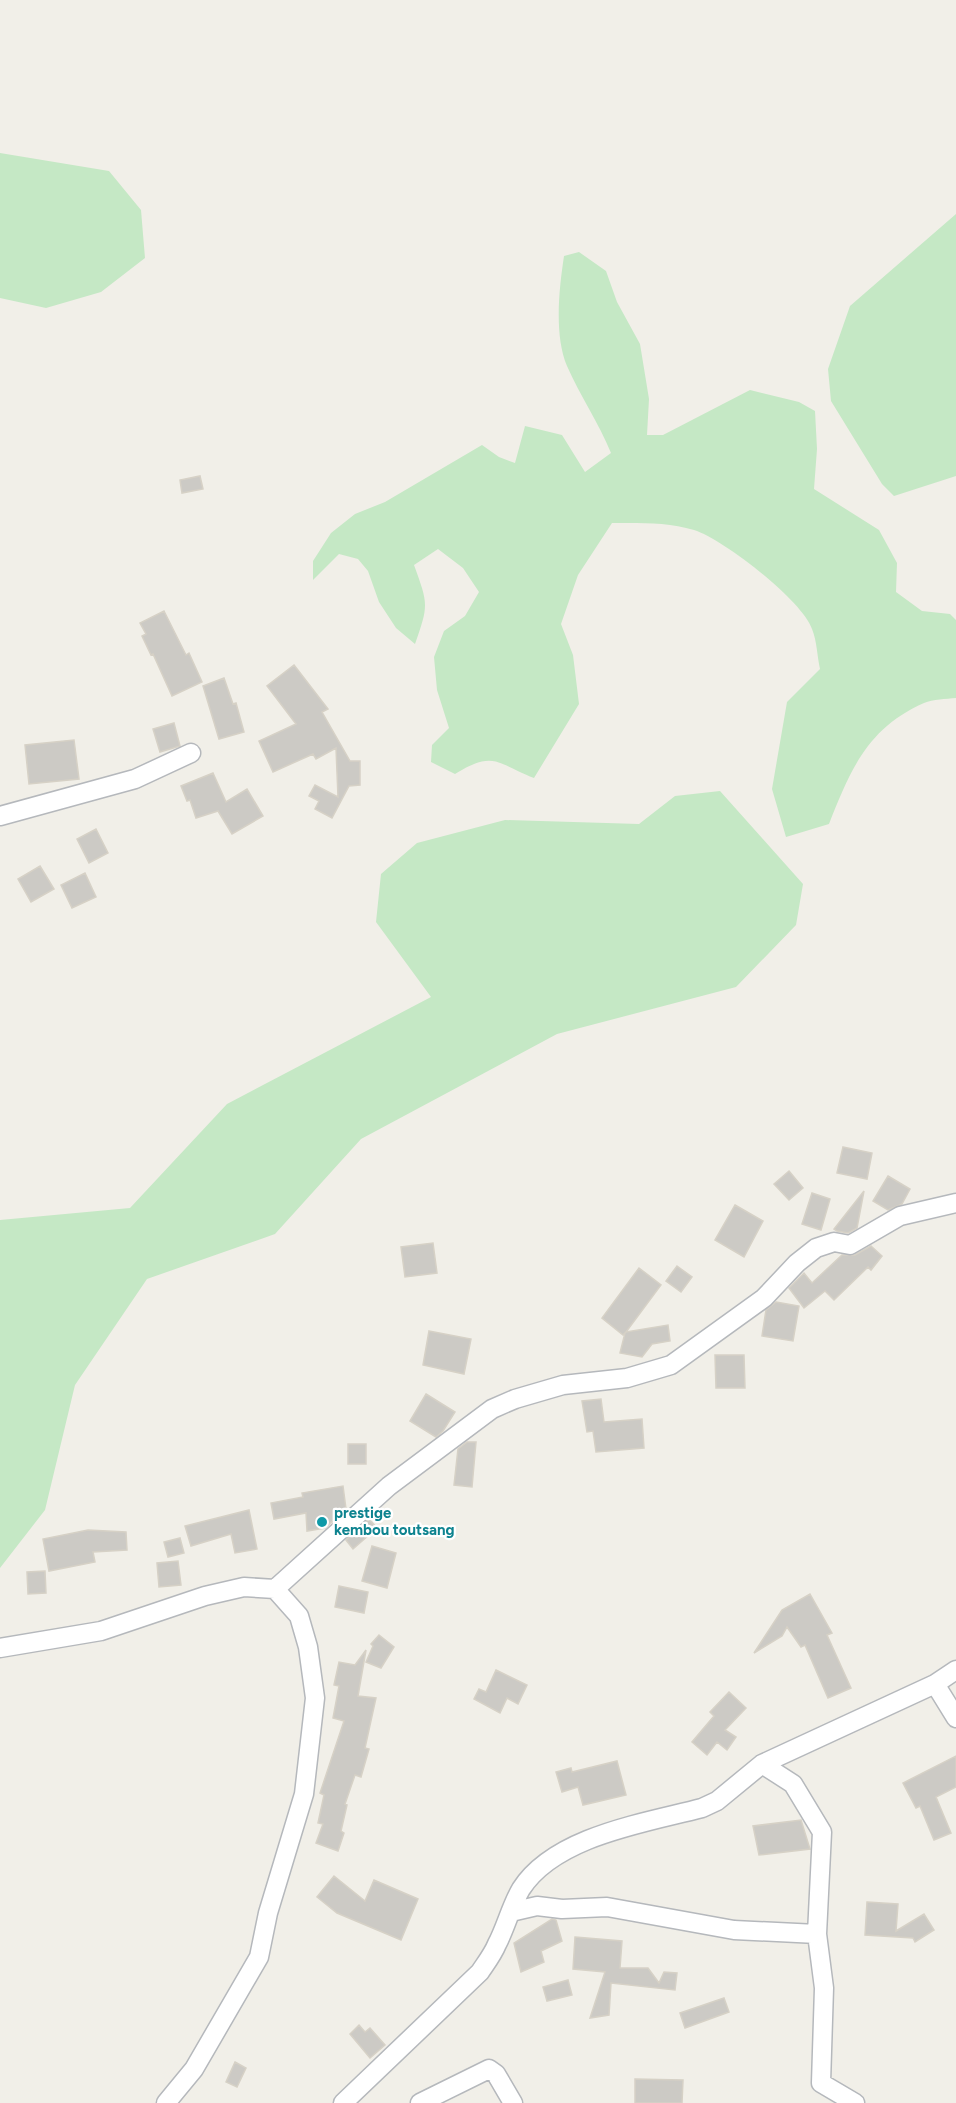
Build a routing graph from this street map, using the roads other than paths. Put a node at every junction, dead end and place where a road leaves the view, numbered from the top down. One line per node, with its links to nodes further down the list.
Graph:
1 (191, 753): 2 (street)
2 (0, 816)
3 (956, 1203): 4 (street)
4 (275, 1589): 5 (street); 12 (street)
5 (0, 1648)
6 (956, 1670): 7 (street)
7 (935, 1684): 8 (street); 9 (street)
8 (956, 1718)
9 (762, 1764): 10 (street); 11 (street)
10 (512, 1912): 11 (street); 13 (street)
11 (817, 1934): 16 (street)
12 (166, 2103)
13 (343, 2103)
14 (420, 2103): 15 (street)
15 (513, 2103)
16 (855, 2103)

